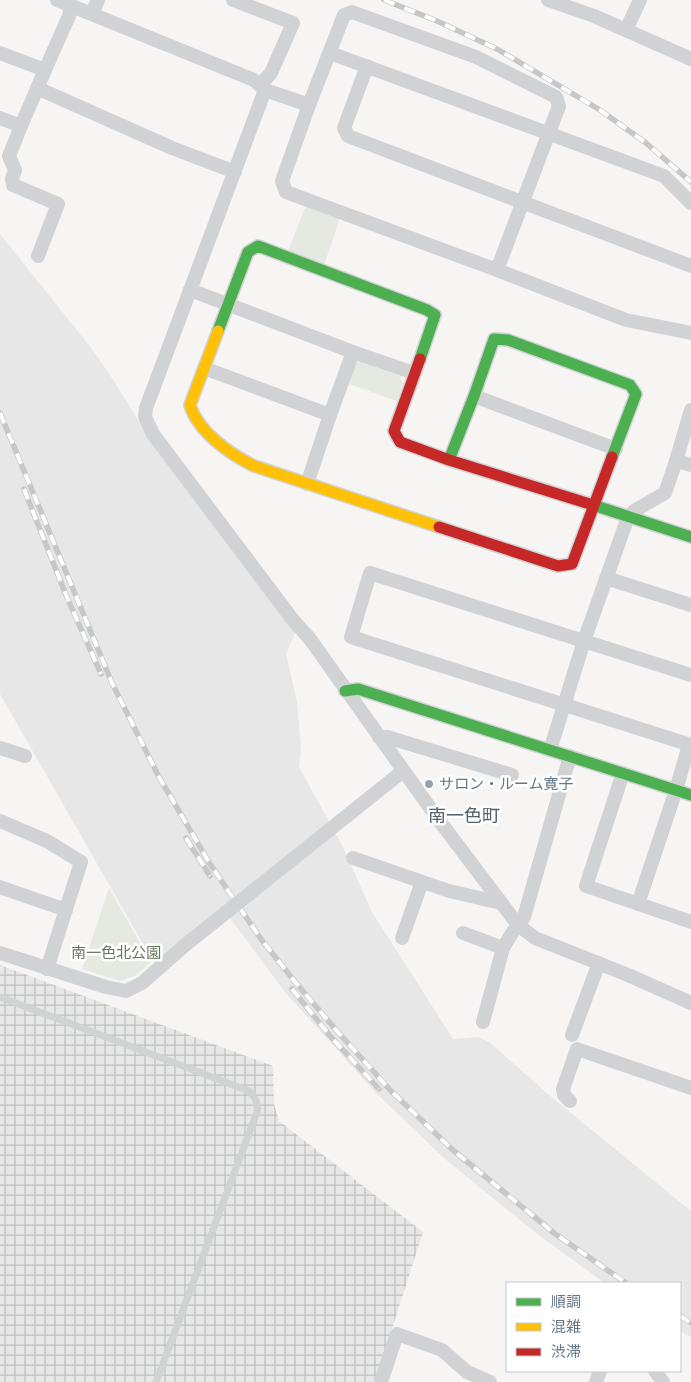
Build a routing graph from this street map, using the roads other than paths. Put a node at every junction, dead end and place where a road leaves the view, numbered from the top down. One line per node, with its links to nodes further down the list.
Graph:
1 (57, 0): 6 (street)
2 (98, 0): 7 (street)
3 (233, 0): 14 (street)
4 (548, 0): 8 (street)
5 (640, 0): 8 (street)
6 (71, 5): 7 (street); 13 (street)
7 (92, 13): 14 (street)
8 (626, 30): 11 (street)
9 (0, 53): 13 (street)
10 (330, 53): 12 (street); 16 (street); 19 (street)
11 (691, 59)
12 (367, 66): 19 (street); 21 (street)
13 (45, 70): 15 (street)
14 (262, 87): 16 (street); 20 (street)
15 (37, 88): 18 (street); 20 (street)
16 (309, 105): 25 (street)
17 (0, 118): 18 (street)
18 (22, 126): 23 (street)
19 (548, 134): 21 (street); 22 (street)
20 (235, 172): 26 (street)
21 (522, 202): 24 (street); 25 (street)
22 (691, 203)
23 (38, 256)
24 (691, 266)
25 (497, 270): 28 (street)
26 (190, 290): 27 (street); 47 (street)
27 (228, 304): 29 (street); 30 (street); 31 (street)
28 (691, 333)
29 (353, 352): 31 (street); 34 (street)
30 (204, 368): 34 (street); 39 (street)
31 (414, 373): 36 (street)
32 (474, 396): 35 (street); 35 (street); 36 (street)
33 (691, 410): 37 (street)
34 (330, 415): 39 (street)
35 (616, 449): 40 (street)
36 (449, 460): 40 (street)
37 (676, 461): 38 (street); 41 (street)
38 (691, 466)
39 (307, 484): 40 (street)
40 (595, 505): 41 (street)
41 (628, 517): 42 (street); 43 (street)
42 (691, 536)
43 (606, 578): 44 (street); 45 (street)
44 (691, 605)
45 (584, 641): 46 (street); 48 (street); 48 (street)
46 (691, 675)
47 (346, 691): 49 (street); 52 (street)
48 (564, 706): 50 (street); 52 (street)
49 (379, 737): 55 (street); 57 (street)
50 (690, 745): 58 (street)
51 (0, 748): 53 (street)
52 (550, 750): 54 (street)
53 (25, 756)
54 (570, 756): 56 (street); 68 (street)
55 (403, 770): 64 (street); 74 (street, bridge)
56 (623, 774): 58 (street); 65 (street)
57 (512, 775)
58 (676, 790): 59 (street); 65 (street)
59 (691, 795)
60 (0, 821): 66 (street)
61 (353, 858): 62 (street)
62 (422, 882): 64 (street); 70 (street)
63 (0, 887): 66 (street)
64 (501, 903): 68 (street)
65 (638, 904): 67 (street)
66 (66, 910): 74 (street)
67 (691, 922)
68 (518, 926): 71 (street); 73 (street)
69 (463, 933): 71 (street)
70 (402, 938)
71 (503, 948): 77 (street)
72 (0, 953): 74 (street)
73 (599, 963): 76 (street); 78 (street)
74 (47, 969)
75 (0, 998): 81 (lane)
76 (691, 1003)
77 (483, 1022)
78 (572, 1035)
79 (691, 1088): 80 (street)
80 (570, 1101)
81 (156, 1382)
82 (381, 1382): 83 (street)
83 (490, 1382)

